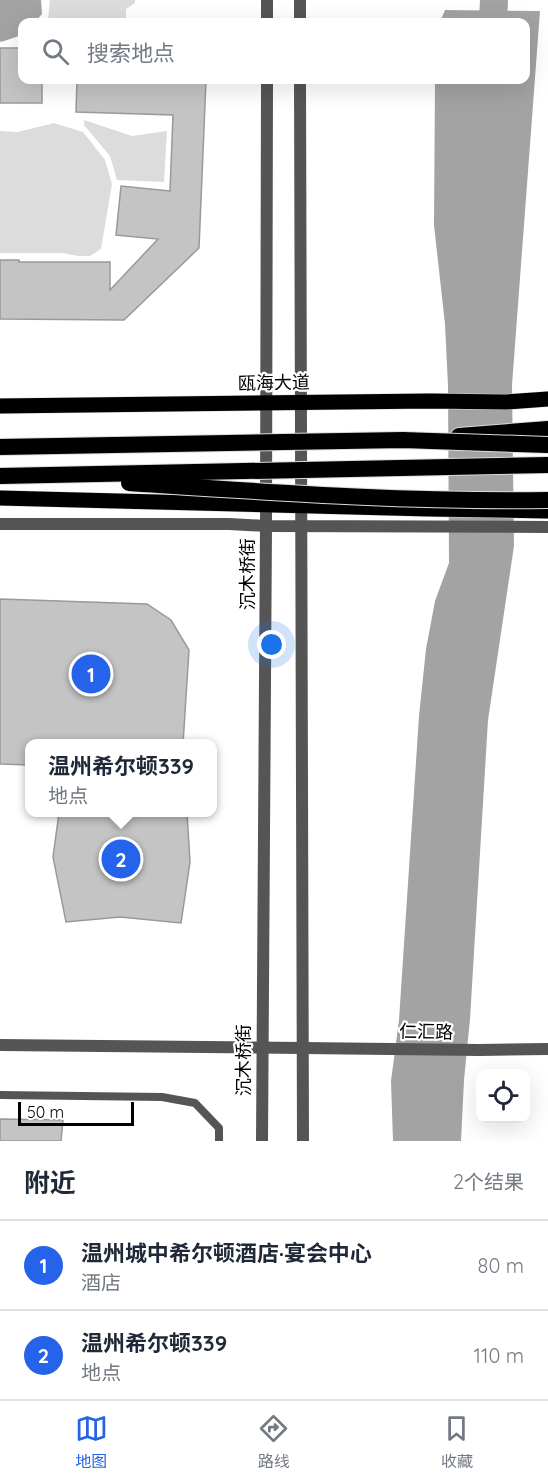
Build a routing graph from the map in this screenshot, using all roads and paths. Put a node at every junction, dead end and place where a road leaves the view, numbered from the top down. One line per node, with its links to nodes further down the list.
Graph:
1 (267, 0): 3 (street)
2 (300, 0): 4 (street)
3 (267, 18)
4 (300, 18)
5 (267, 84): 9 (street, 沉木桥街)
6 (300, 84): 8 (street)
7 (548, 399): 8 (main road, 瓯海大道)
8 (301, 402): 9 (main road, 瓯海大道); 20 (street)
9 (267, 403): 10 (main road, 瓯海大道); 19 (street, 沉木桥街)
10 (0, 406)
11 (548, 429): 12 (highway, bridge)
12 (403, 440): 13 (highway, bridge); 14 (highway, bridge)
13 (548, 445)
14 (0, 447)
15 (548, 465): 16 (highway, bridge)
16 (6, 476): 18 (highway, bridge)
17 (0, 498): 19 (main road)
18 (548, 500)
19 (267, 505): 20 (main road); 23 (street, 沉木桥街)
20 (301, 506): 21 (main road); 24 (street)
21 (548, 511)
22 (0, 524): 23 (street)
23 (266, 526): 24 (street); 27 (street, 沉木桥街)
24 (301, 526): 25 (street); 28 (street)
25 (548, 527)
26 (0, 1045): 27 (street, 仁汇路)
27 (262, 1047): 28 (street, 仁汇路); 32 (street, 沉木桥街)
28 (303, 1048): 29 (street, 仁汇路); 33 (street)
29 (548, 1049)
30 (0, 1095): 31 (lane)
31 (219, 1141)
32 (262, 1141)
33 (303, 1141)

